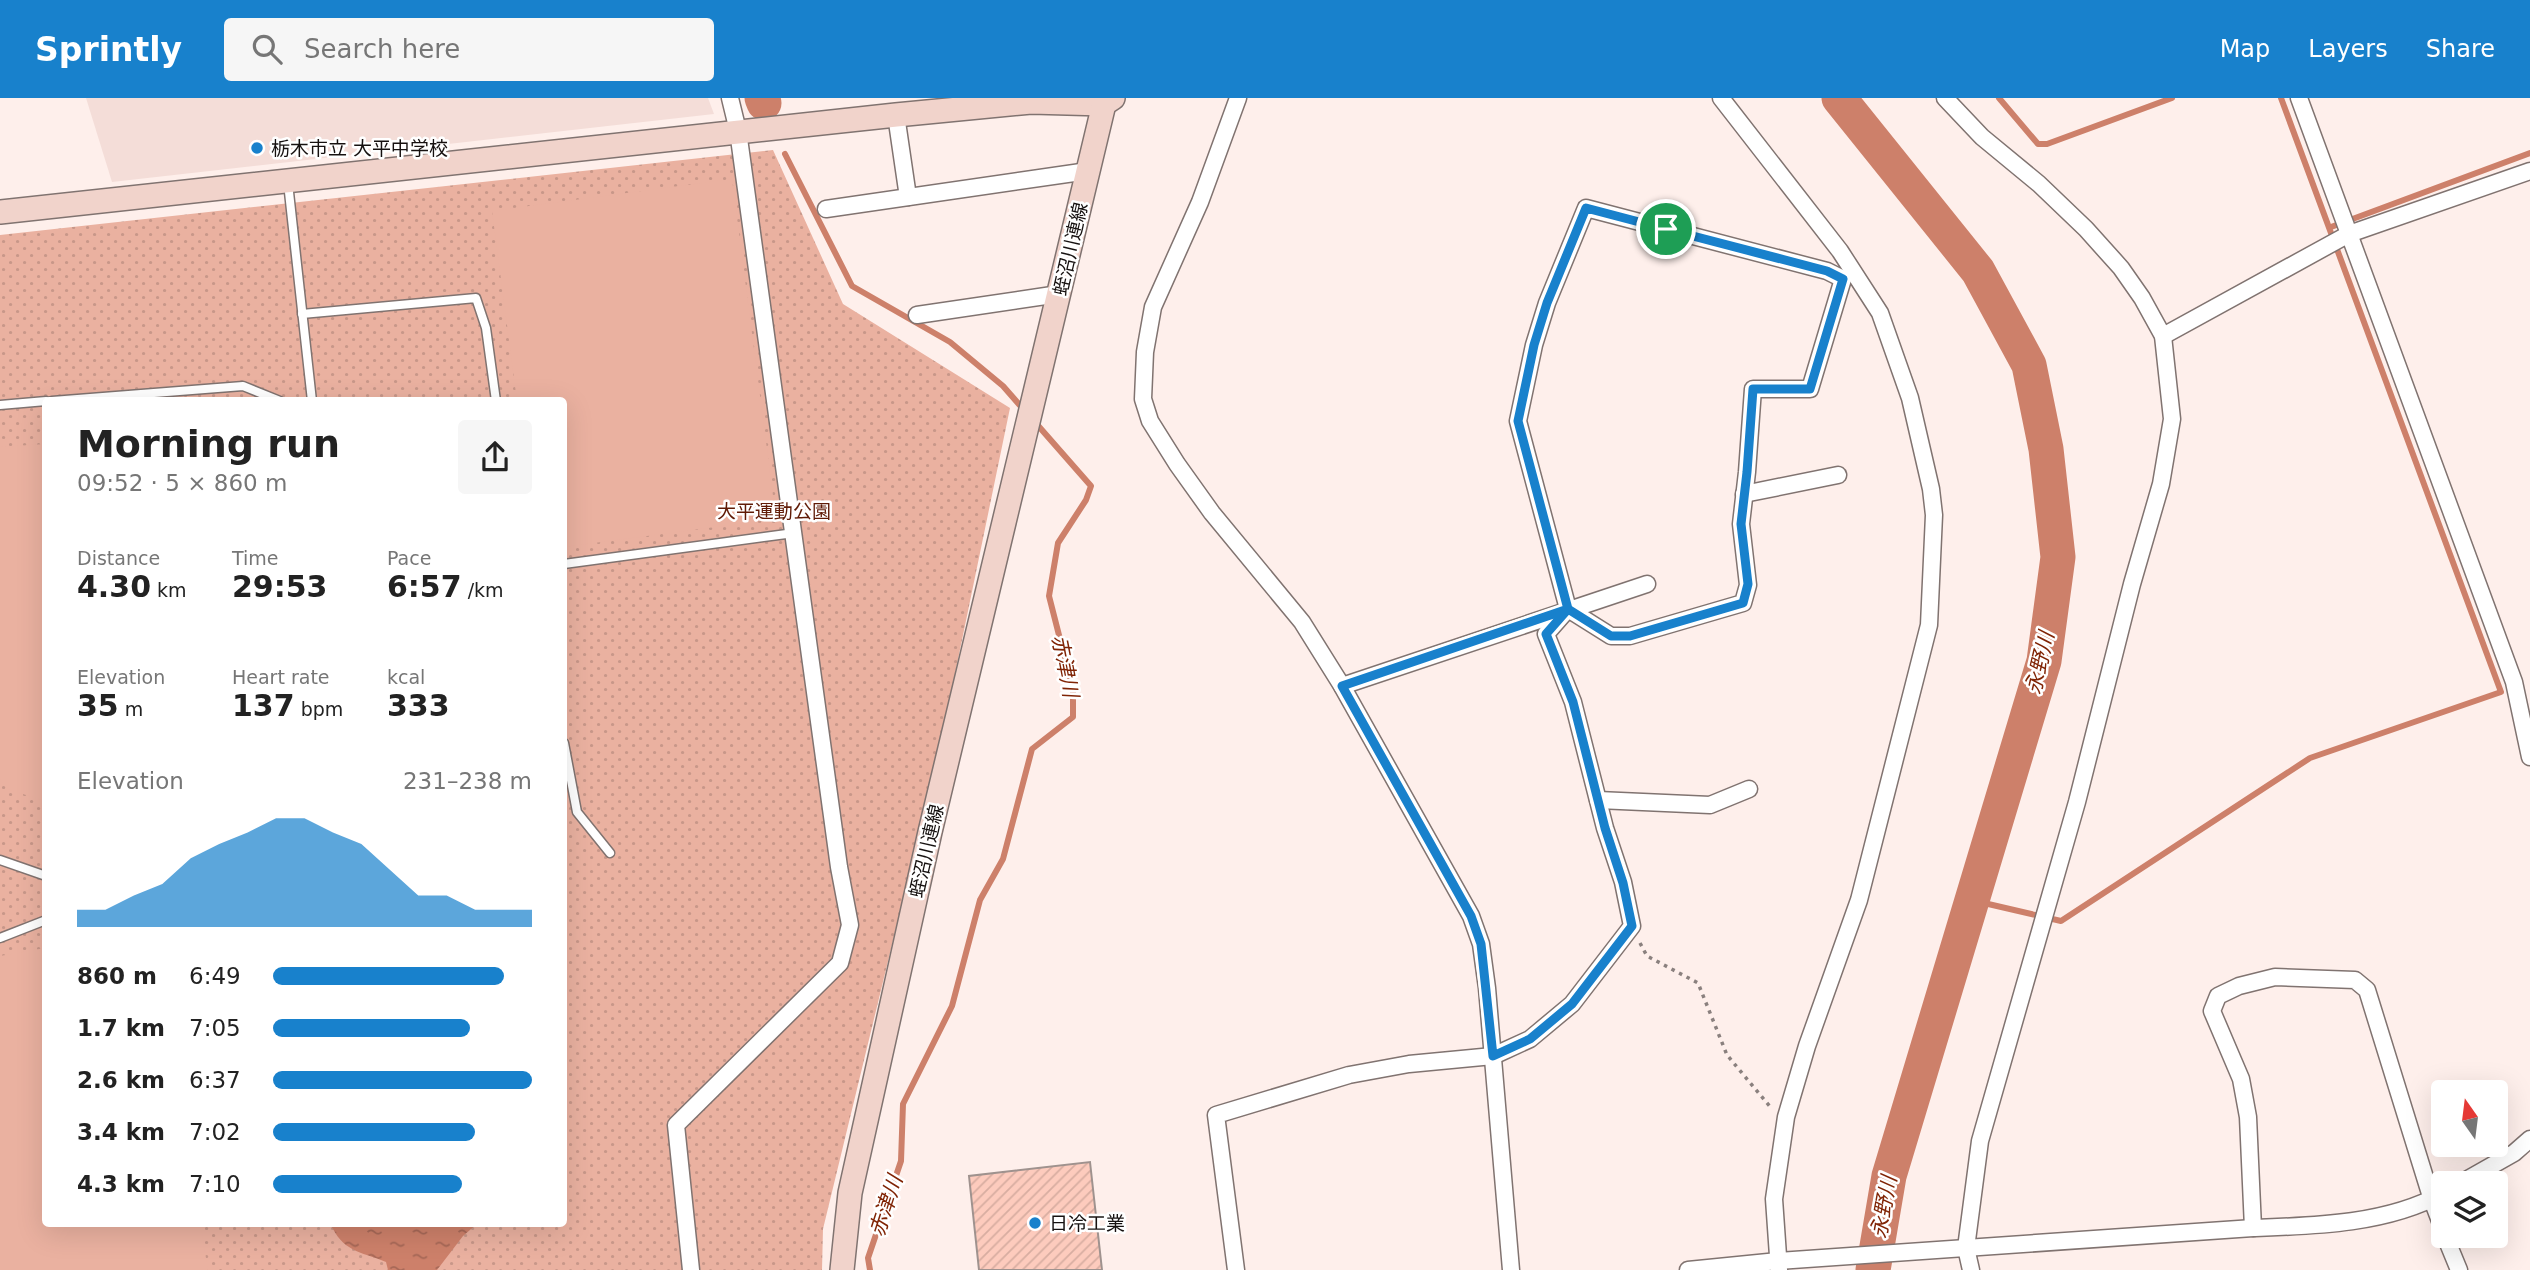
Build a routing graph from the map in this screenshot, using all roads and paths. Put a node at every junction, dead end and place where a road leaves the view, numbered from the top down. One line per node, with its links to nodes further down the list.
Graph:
1 (730, 98): 8 (street)
2 (1238, 98): 32 (street)
3 (1721, 98): 44 (street)
4 (1945, 98): 19 (street)
5 (2299, 98): 15 (street)
6 (1109, 101): 7 (main road); 9 (main road, 蛭沼川連線)
7 (896, 115): 8 (main road); 12 (street)
8 (738, 131): 11 (main road); 28 (street)
9 (1088, 171): 12 (street); 16 (main road, 蛭沼川連線)
10 (2530, 171): 15 (street)
11 (288, 180): 14 (main road); 17 (lane)
12 (908, 197): 13 (street)
13 (826, 209)
14 (0, 212)
15 (2349, 234): 19 (street); 33 (street)
16 (1059, 294): 18 (street); 54 (main road, 蛭沼川連線)
17 (302, 313): 22 (lane); 23 (lane)
18 (917, 315)
19 (2163, 336): 50 (street)
20 (103, 397): 21 (lane)
21 (270, 397)
22 (312, 397)
23 (495, 397)
24 (42, 401): 25 (lane)
25 (0, 405)
26 (1838, 475): 27 (street)
27 (1744, 494): 31 (street); 31 (street)
28 (794, 533): 29 (lane); 53 (street)
29 (567, 564)
30 (1647, 584): 31 (street)
31 (1568, 609): 32 (street); 36 (street)
32 (1342, 686): 43 (street)
33 (2530, 757)
34 (567, 759): 37 (lane)
35 (1749, 789): 36 (street)
36 (1598, 800): 41 (street)
37 (610, 853)
38 (0, 860): 39 (lane)
39 (42, 875)
40 (42, 922): 42 (lane)
41 (1632, 926): 43 (street); 44 (path)
42 (0, 938)
43 (1493, 1056): 55 (street); 56 (street)
44 (1785, 1124): 52 (street)
45 (2530, 1139): 46 (street)
46 (2482, 1171)
47 (2431, 1178): 49 (street)
48 (2431, 1198): 49 (street)
49 (2253, 1228): 50 (street)
50 (1966, 1248): 52 (street); 58 (street)
51 (2450, 1248): 59 (street)
52 (1778, 1266): 57 (street)
53 (691, 1270)
54 (842, 1270)
55 (1236, 1270)
56 (1511, 1270)
57 (1689, 1270)
58 (1970, 1270)
59 (2459, 1270)

